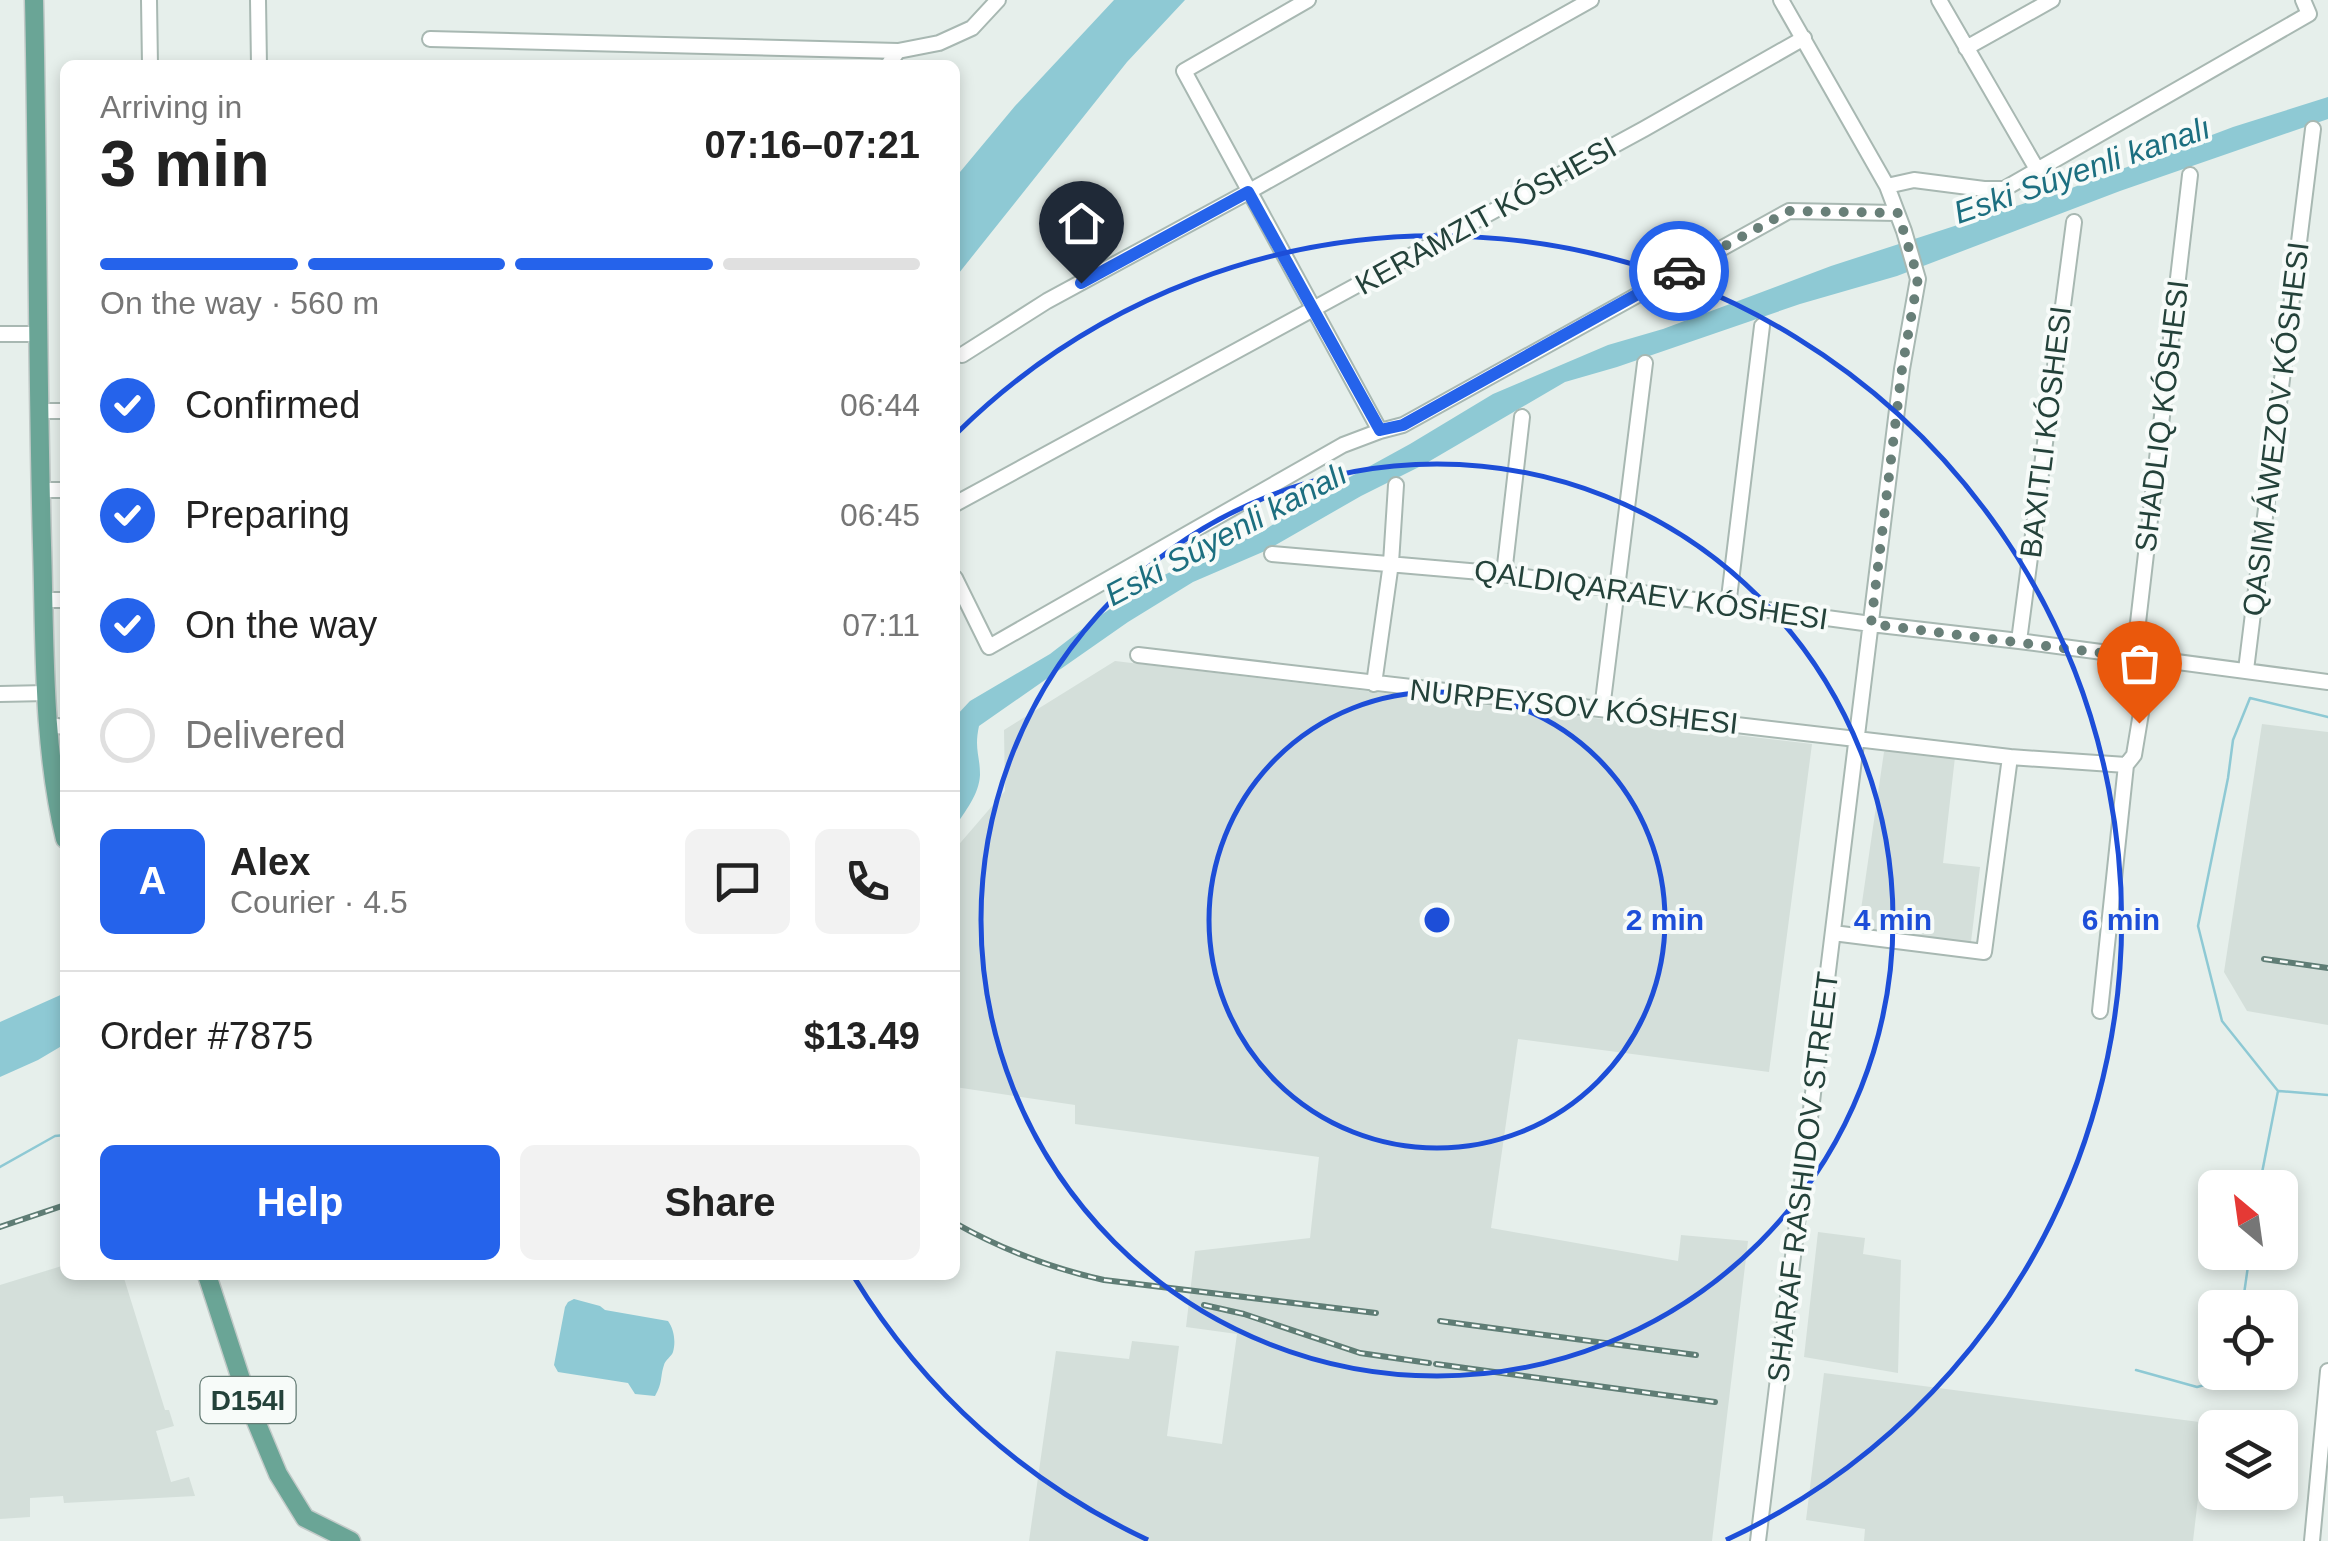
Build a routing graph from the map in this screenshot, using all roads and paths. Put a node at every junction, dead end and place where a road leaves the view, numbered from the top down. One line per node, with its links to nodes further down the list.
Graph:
1 (34, 0): 28 (main road)
2 (149, 0): 15 (street)
3 (258, 0): 16 (street)
4 (998, 0): 14 (street)
5 (1308, 0): 22 (street)
6 (1591, 0): 22 (street)
7 (1782, 0): 11 (street)
8 (1939, 0): 13 (street)
9 (2052, 0): 13 (street)
10 (2306, 7): 19 (street)
11 (1804, 38): 21 (street); 25 (street, KERAMZIT KÓSHESI)
12 (430, 39): 14 (street)
13 (1966, 48): 19 (street)
14 (898, 51): 17 (street)
15 (150, 60)
16 (260, 60)
17 (892, 60)
18 (2313, 129): 51 (street)
19 (2038, 171): 21 (street)
20 (2190, 175): 50 (street)
21 (1887, 186): 23 (street)
22 (1248, 192): 25 (street); 29 (street)
23 (1898, 213): 34 (street); 47 (street, SHARAF RASHIDOV STREET)
24 (2074, 222): 48 (street)
25 (1315, 309): 34 (street); 38 (street, KERAMZIT KÓSHESI)
26 (1762, 326): 46 (street)
27 (0, 334): 28 (street)
28 (38, 334): 31 (main road)
29 (962, 355)
30 (1645, 363): 43 (street)
31 (38, 411): 32 (street); 36 (main road)
32 (60, 411)
33 (1522, 417): 41 (street)
34 (1380, 430): 42 (street)
35 (1396, 485): 40 (street)
36 (40, 490): 37 (street); 44 (main road)
37 (60, 490)
38 (960, 501)
39 (1272, 554): 40 (street)
40 (1390, 563): 41 (street); 53 (street)
41 (1504, 574): 43 (street)
42 (960, 588)
43 (1618, 590): 46 (street); 56 (street)
44 (44, 600): 45 (street); 54 (main road)
45 (60, 600)
46 (1728, 606): 47 (street)
47 (1871, 624): 48 (street); 58 (street, SHARAF RASHIDOV STREET)
48 (2019, 641): 50 (street)
49 (1138, 655): 53 (street, NURPEYSOV KÓSHESI)
50 (2142, 658): 51 (street); 60 (street)
51 (2246, 670): 52 (street)
52 (2328, 682)
53 (1374, 684): 56 (street, NURPEYSOV KÓSHESI)
54 (47, 693): 55 (street); 57 (main road)
55 (0, 694)
56 (1602, 709): 58 (street, NURPEYSOV KÓSHESI)
57 (57, 726): 61 (main road)
58 (1856, 739): 59 (street, NURPEYSOV KÓSHESI); 62 (street, SHARAF RASHIDOV STREET)
59 (2010, 757): 60 (street, NURPEYSOV KÓSHESI); 62 (street)
60 (2126, 766): 63 (street)
61 (60, 816)
62 (1833, 934): 67 (street, SHARAF RASHIDOV STREET)
63 (2100, 1011)
64 (209, 1280): 66 (main road, D154l)
65 (2328, 1371): 68 (street)
66 (351, 1541)
67 (1758, 1541)
68 (2312, 1541)

